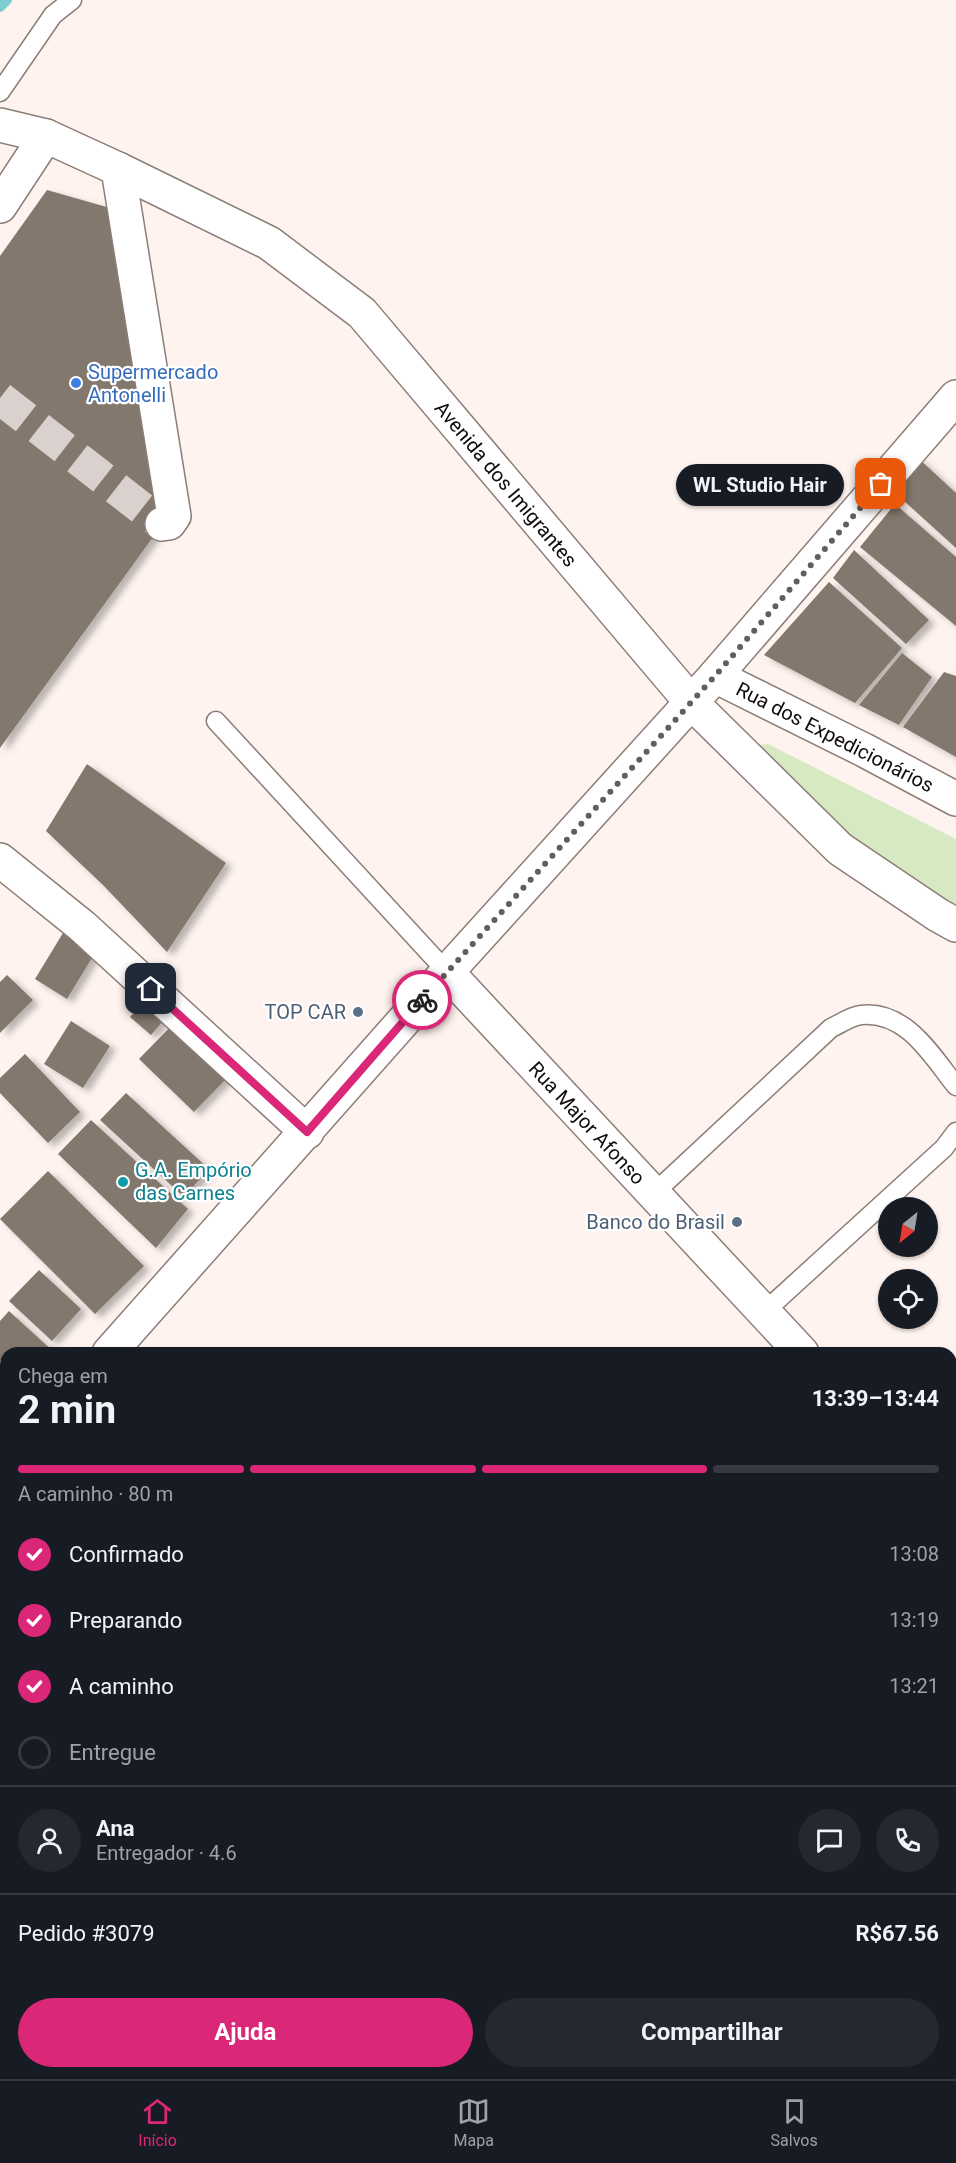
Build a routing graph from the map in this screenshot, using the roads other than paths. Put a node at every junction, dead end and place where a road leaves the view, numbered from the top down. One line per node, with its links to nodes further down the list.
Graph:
1 (72, 0): 2 (lane)
2 (0, 92)
3 (0, 125): 4 (street, Avenida dos Imigrantes)
4 (46, 136): 5 (street, Avenida dos Imigrantes); 6 (street)
5 (118, 169): 8 (street); 10 (street, Avenida dos Imigrantes)
6 (0, 206)
7 (956, 397): 9 (street)
8 (168, 520)
9 (715, 676): 10 (street); 12 (street, Rua dos Expedicionários)
10 (691, 702): 14 (street, Avenida dos Imigrantes); 15 (street)
11 (216, 721): 15 (lane)
12 (956, 799)
13 (0, 861): 17 (street)
14 (956, 925)
15 (447, 972): 17 (street); 19 (street, Rua Major Afonso)
16 (956, 1086): 19 (lane)
17 (307, 1132): 21 (street)
18 (956, 1132): 20 (lane)
19 (653, 1194): 20 (street, Rua Major Afonso)
20 (764, 1312): 22 (street, Rua Major Afonso)
21 (114, 1347)
22 (796, 1347)

